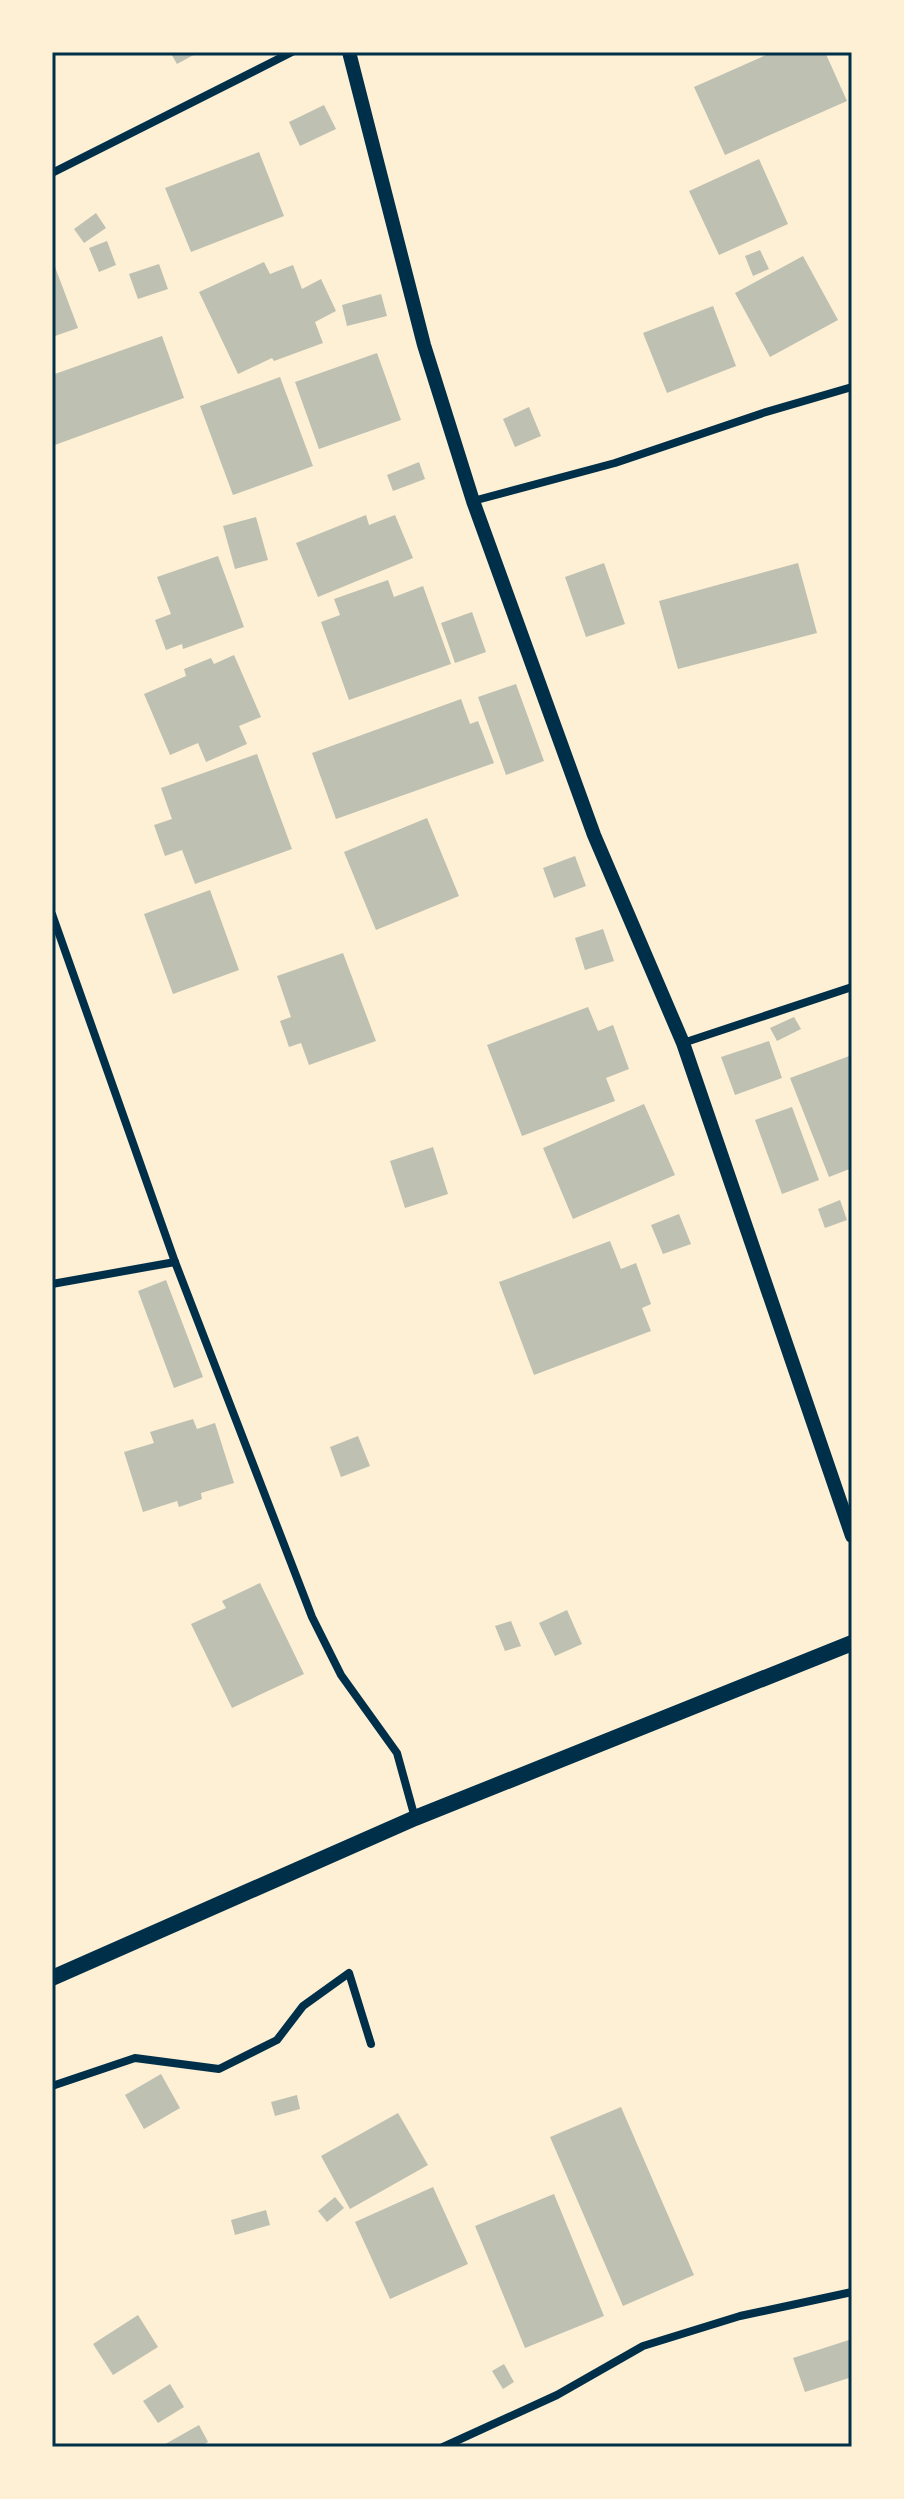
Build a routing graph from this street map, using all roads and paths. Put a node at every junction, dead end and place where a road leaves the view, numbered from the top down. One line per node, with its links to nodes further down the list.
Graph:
1 (292, 52): 3 (street)
2 (349, 52): 5 (street)
3 (52, 173)
4 (852, 387): 5 (street)
5 (473, 501): 8 (street)
6 (52, 914): 9 (street)
7 (852, 987): 8 (street)
8 (683, 1043): 11 (street)
9 (175, 1262): 10 (street); 13 (street)
10 (52, 1284)
11 (852, 1536)
12 (852, 1643): 13 (main road)
13 (415, 1818): 14 (main road)
14 (52, 1978)
15 (371, 2044): 16 (street)
16 (52, 2086)
17 (852, 2292): 18 (street)
18 (443, 2447)

